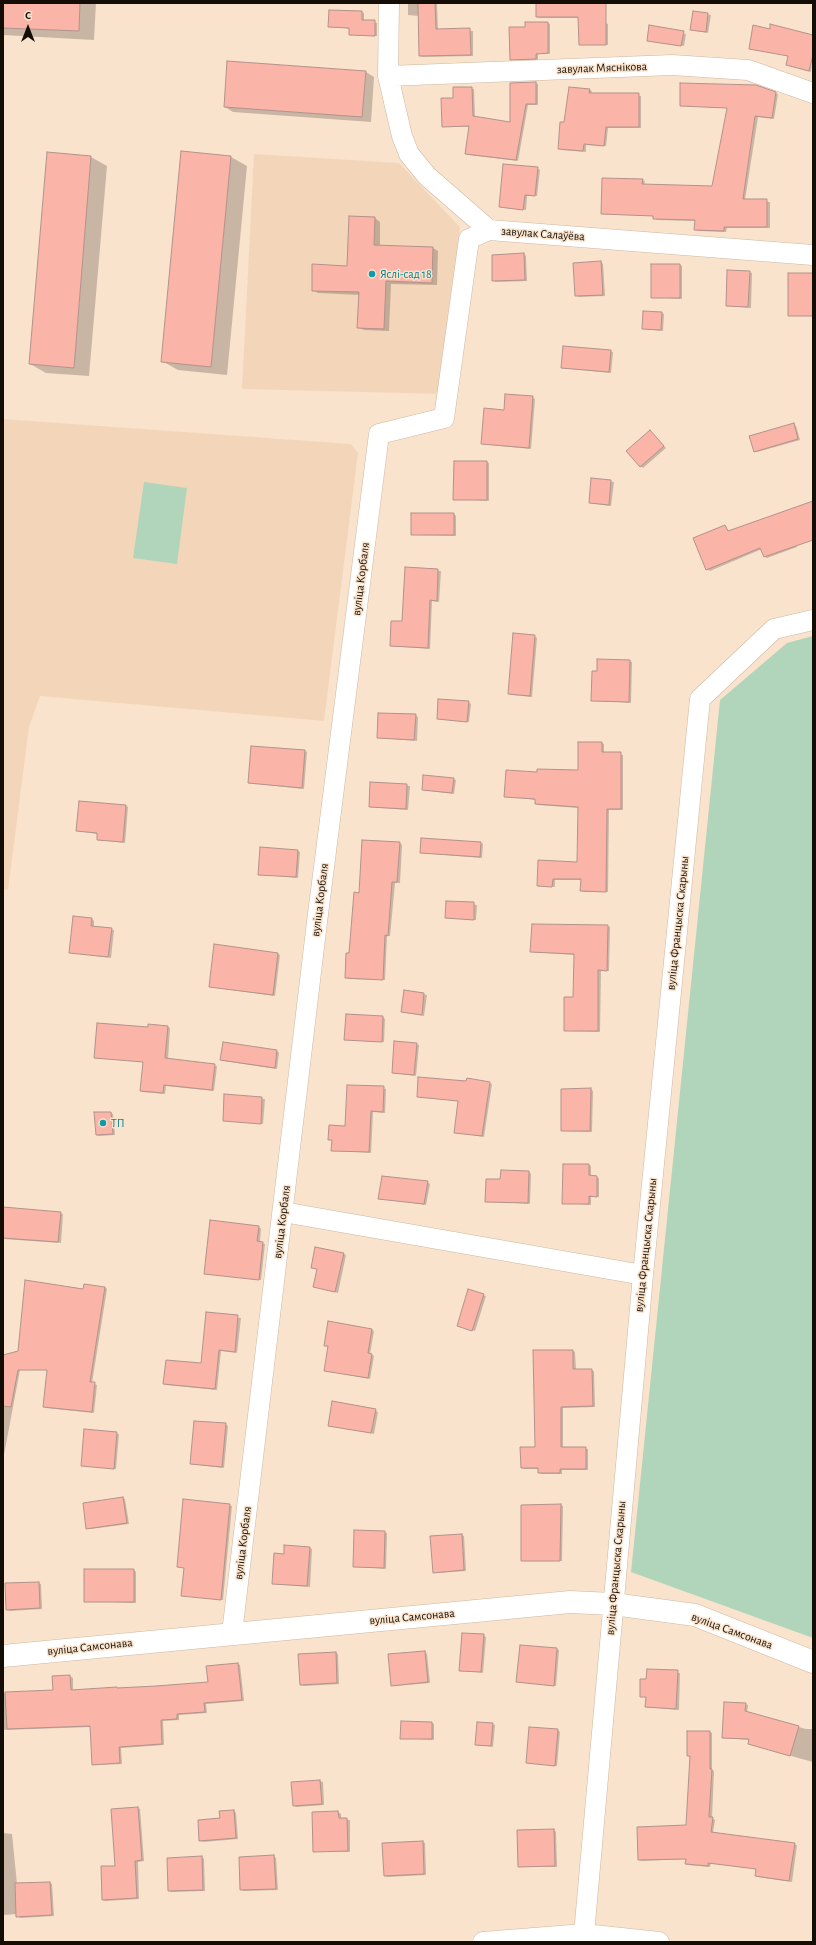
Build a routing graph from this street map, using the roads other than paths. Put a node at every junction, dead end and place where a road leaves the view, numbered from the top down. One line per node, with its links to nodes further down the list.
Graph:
1 (390, 3): 2 (street, завулак Салаўёва)
2 (388, 76): 3 (street, завулак Мяснікова); 4 (street, завулак Салаўёва)
3 (813, 93)
4 (489, 230): 5 (street, завулак Салаўёва); 7 (street, вуліца Корбаля)
5 (813, 255)
6 (813, 620): 8 (street, вуліца Францыска Скарыны)
7 (283, 1212): 8 (street); 10 (street, вуліца Корбаля)
8 (643, 1275): 9 (street, вуліца Францыска Скарыны)
9 (613, 1604): 10 (street, вуліца Самсонава); 12 (street, вуліца Самсонава); 13 (street, вуліца Францыска Скарыны)
10 (232, 1633): 11 (street, вуліца Самсонава)
11 (3, 1656)
12 (813, 1662)
13 (584, 1934): 14 (street); 15 (street)
14 (483, 1942)
15 (659, 1942)

